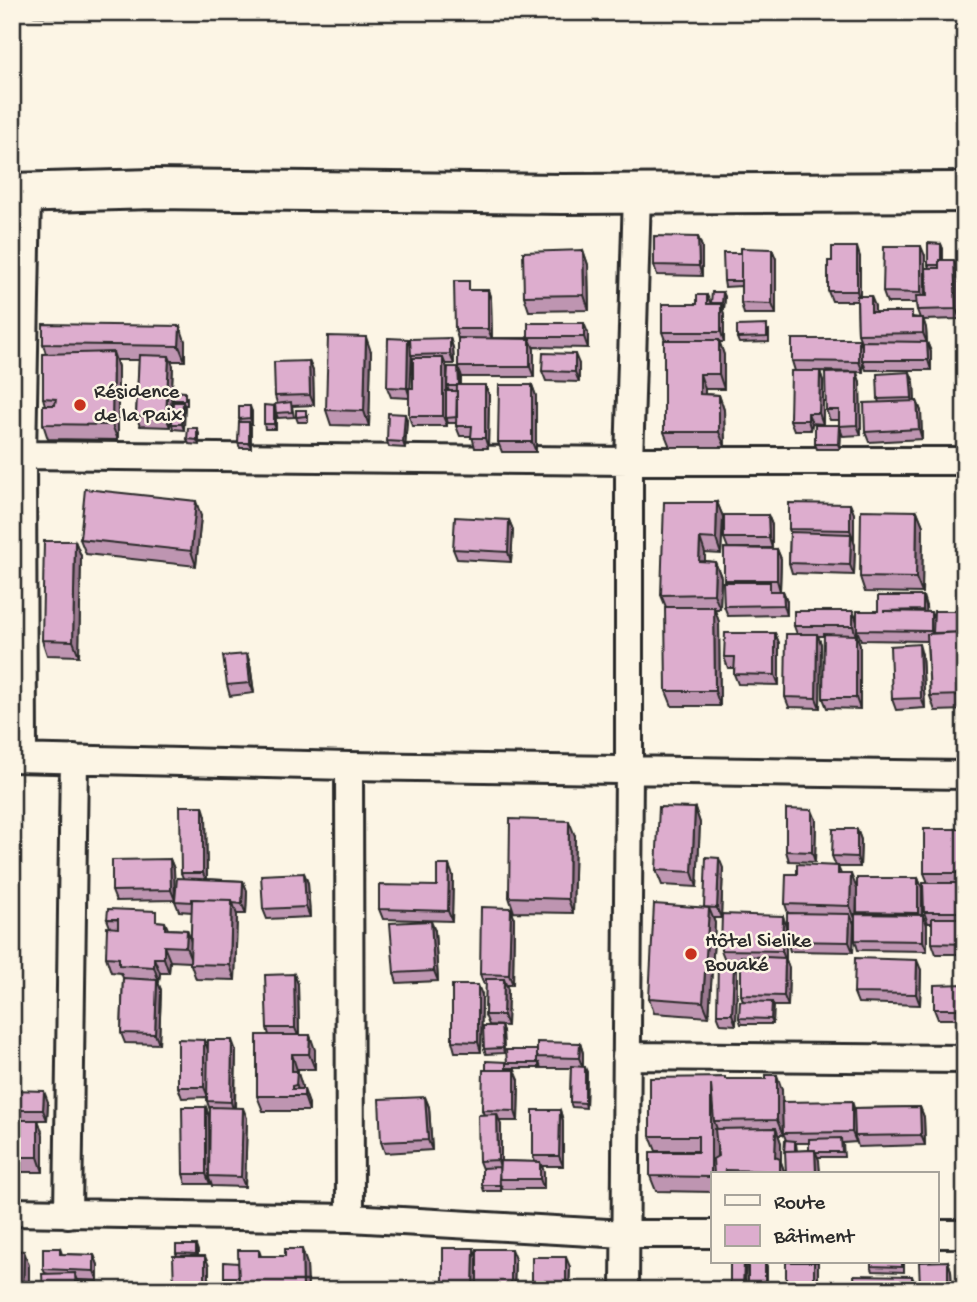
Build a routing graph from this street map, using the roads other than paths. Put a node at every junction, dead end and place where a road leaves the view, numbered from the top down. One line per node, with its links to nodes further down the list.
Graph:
1 (965, 192): 3 (street)
2 (20, 193): 3 (street); 4 (street)
3 (637, 194): 5 (street)
4 (22, 455): 5 (street); 7 (street)
5 (629, 461): 6 (street); 10 (street)
6 (965, 461)
7 (17, 758): 8 (street)
8 (74, 759): 9 (street); 15 (street)
9 (349, 766): 10 (street); 16 (street)
10 (629, 770): 11 (street); 12 (street)
11 (965, 775)
12 (626, 1056): 13 (street); 17 (street)
13 (965, 1059)
14 (12, 1212): 15 (street)
15 (68, 1214): 16 (street)
16 (350, 1218): 17 (street)
17 (625, 1234): 18 (street); 21 (street)
18 (711, 1234)
19 (939, 1234): 20 (street)
20 (965, 1234)
21 (625, 1290)

